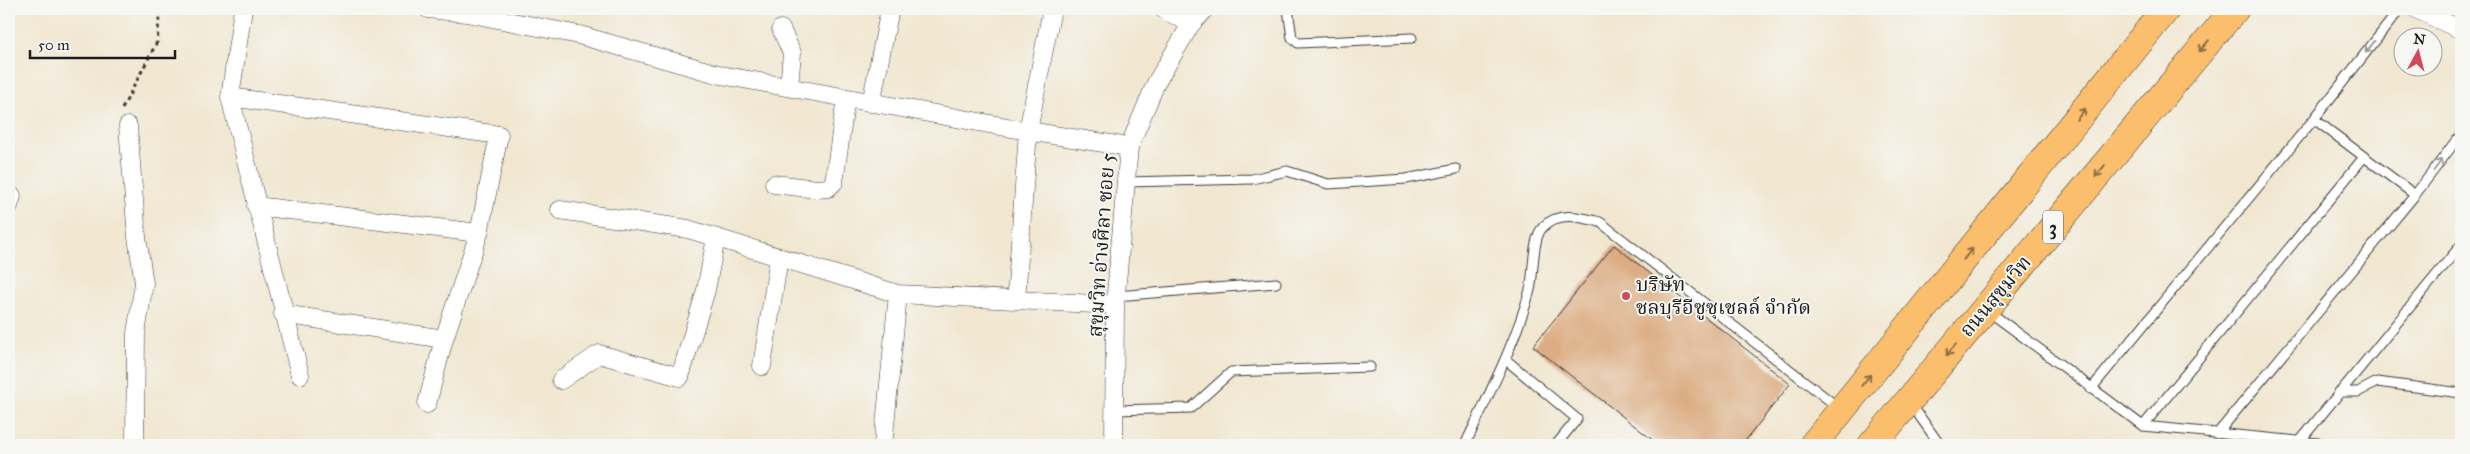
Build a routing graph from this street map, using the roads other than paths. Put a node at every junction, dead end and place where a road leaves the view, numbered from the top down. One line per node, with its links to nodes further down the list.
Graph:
1 (243, 9): 17 (street)
2 (428, 9): 16 (street)
3 (890, 9): 19 (street)
4 (1052, 9): 22 (street)
5 (1163, 9): 12 (street)
6 (1205, 9): 12 (street, สุขุมวิท อ่างศิลา ซอย 5)
7 (1288, 9): 15 (lane)
8 (2166, 9): 54 (highway, one-way to 8)
9 (2235, 9): 40 (highway, ถนนสุขุมวิท / 3, one-way to 40)
10 (2400, 9): 20 (lane, one-way to 20)
11 (2416, 9): 14 (street)
12 (1191, 24): 24 (street, สุขุมวิท อ่างศิลา ซอย 5)
13 (781, 29): 16 (street)
14 (2461, 30)
15 (1412, 38)
16 (789, 87): 18 (street)
17 (230, 97): 30 (street); 32 (street)
18 (846, 98): 19 (street); 28 (street)
19 (871, 103): 22 (street)
20 (2314, 119): 25 (lane); 48 (lane)
21 (123, 122): 58 (street)
22 (1028, 131): 24 (street); 38 (street)
23 (2461, 134): 29 (lane, one-way to 23)
24 (1129, 147): 27 (street, สุขุมวิท อ่างศิลา ซอย 5)
25 (2364, 157): 29 (lane); 55 (lane)
26 (1456, 169): 27 (lane)
27 (1126, 182): 39 (street, สุขุมวิท อ่างศิลา ซอย 5)
28 (774, 184)
29 (2415, 196): 56 (lane)
30 (256, 206): 32 (street); 41 (street)
31 (560, 210): 33 (street)
32 (478, 233): 42 (street)
33 (716, 238): 35 (street); 47 (street)
34 (2461, 245): 49 (lane)
35 (779, 257): 37 (street); 44 (street)
36 (1276, 283): 39 (lane)
37 (898, 294): 38 (street); 59 (street)
38 (1016, 300): 39 (street)
39 (1115, 300): 53 (street, สุขุมวิท อ่างศิลา ซอย 5)
40 (1985, 308): 48 (lane); 51 (highway, ถนนสุขุมวิท / 3, one-way to 51)
41 (283, 314): 42 (street); 46 (street)
42 (444, 339): 52 (street)
43 (1505, 359): 54 (lane); 61 (lane); 62 (lane)
44 (762, 366)
45 (1370, 367): 53 (lane)
46 (300, 375)
47 (561, 380)
48 (2091, 388): 55 (lane)
49 (2339, 392): 50 (lane); 57 (lane)
50 (2461, 393)
51 (1908, 400): 64 (highway, ถนนสุขุมวิท / 3); 65 (lane)
52 (427, 404)
53 (1114, 410): 60 (street, สุขุมวิท อ่างศิลา ซอย 5)
54 (1841, 410): 63 (highway)
55 (2143, 426): 56 (lane)
56 (2217, 434): 57 (lane)
57 (2300, 441): 66 (lane)
58 (135, 445)
59 (883, 445)
60 (1114, 445)
61 (1466, 445)
62 (1556, 445)
63 (1813, 445)
64 (1872, 445)
65 (1940, 445)
66 (2339, 445)

